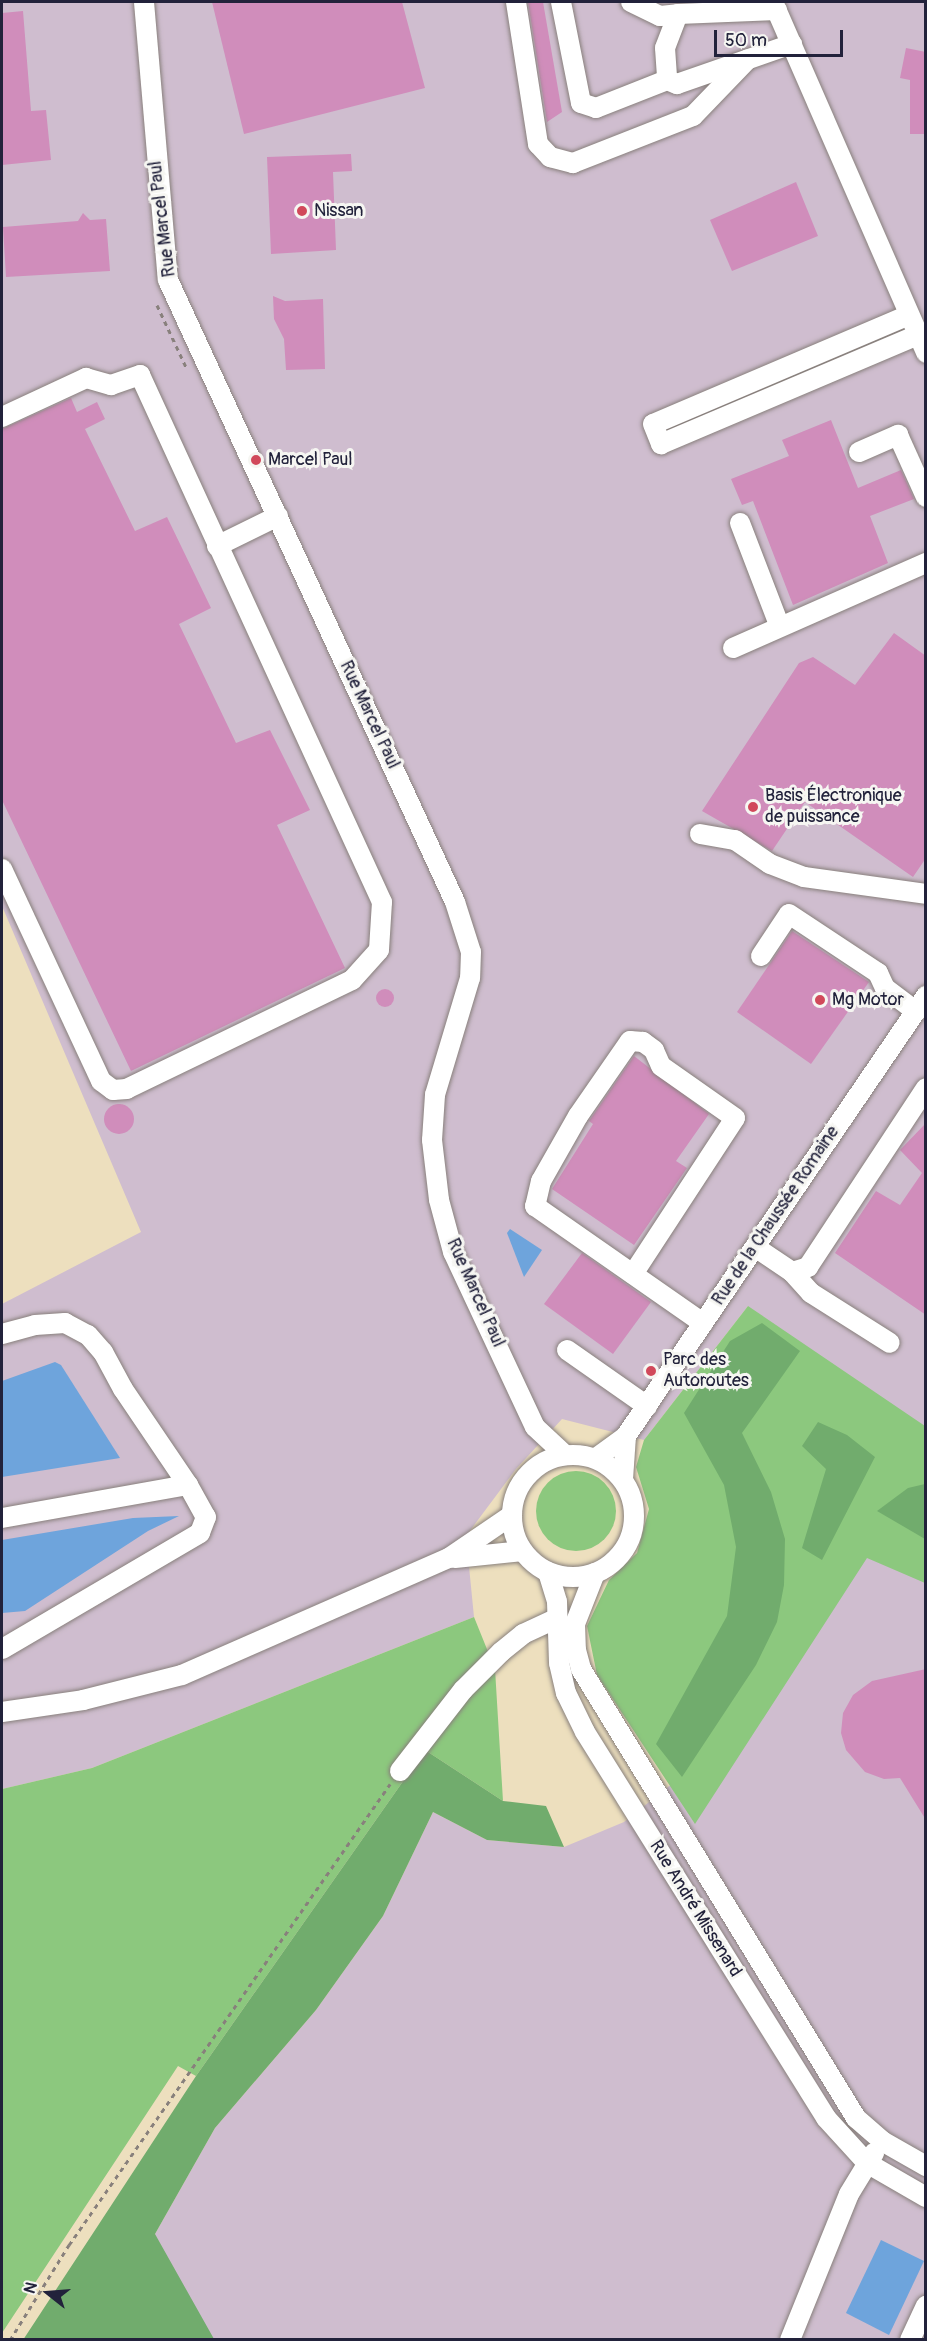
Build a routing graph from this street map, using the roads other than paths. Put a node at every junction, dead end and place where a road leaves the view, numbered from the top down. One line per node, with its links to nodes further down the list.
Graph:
1 (144, 2): 15 (street, Rue Marcel Paul)
2 (516, 2): 8 (street)
3 (561, 2): 9 (street)
4 (632, 2): 6 (street)
5 (775, 5): 6 (street); 7 (street)
6 (678, 14): 9 (street)
7 (792, 44): 8 (street); 10 (street)
8 (748, 59): 9 (street)
9 (668, 80)
10 (909, 315): 11 (street); 11 (street)
11 (922, 344)
12 (2, 417): 17 (street)
13 (859, 452): 14 (street)
14 (926, 497)
15 (278, 516): 17 (street); 35 (street, Rue Marcel Paul)
16 (740, 523): 19 (street)
17 (217, 546): 22 (street)
18 (926, 563): 19 (street)
19 (780, 627): 20 (street)
20 (733, 648)
21 (700, 834): 23 (street)
22 (2, 869)
23 (926, 894)
24 (760, 956): 25 (street)
25 (921, 1004): 27 (street, Rue de la Chaussée Romaine)
26 (926, 1089): 28 (street)
27 (755, 1247): 28 (street); 30 (street, Rue de la Chaussée Romaine)
28 (792, 1272): 32 (street)
29 (633, 1274): 29 (street); 30 (street)
30 (703, 1323): 34 (street, Rue de la Chaussée Romaine)
31 (2, 1334): 41 (street)
32 (890, 1342)
33 (567, 1350): 34 (street)
34 (647, 1406): 36 (street, Rue de la Chaussée Romaine)
35 (535, 1427): 37 (street, Rue Marcel Paul); 39 (street, Rue Marcel Paul)
36 (626, 1436): 38 (street, Rue de la Chaussée Romaine); 40 (street)
37 (564, 1455): 38 (street); 39 (street)
38 (596, 1458): 40 (street)
39 (533, 1469): 42 (street)
40 (623, 1479): 47 (street)
41 (188, 1485): 43 (street); 49 (street)
42 (512, 1515): 44 (street); 45 (street)
43 (2, 1518)
44 (523, 1551): 45 (street); 46 (street)
45 (449, 1558): 50 (street)
46 (548, 1572): 47 (street); 48 (street, Rue André Missenard)
47 (595, 1573): 51 (street, Rue André Missenard)
48 (558, 1618): 52 (street, Rue André Missenard); 53 (street)
49 (2, 1649)
50 (2, 1712)
51 (609, 1717): 52 (street); 54 (street, Rue André Missenard)
52 (585, 1732): 55 (street, Rue André Missenard)
53 (400, 1771)
54 (882, 2141): 55 (street); 56 (street, Rue André Missenard)
55 (867, 2163): 57 (street, Rue André Missenard); 59 (street)
56 (926, 2166)
57 (926, 2197)
58 (924, 2314): 60 (street)
59 (790, 2340)
60 (910, 2340)

